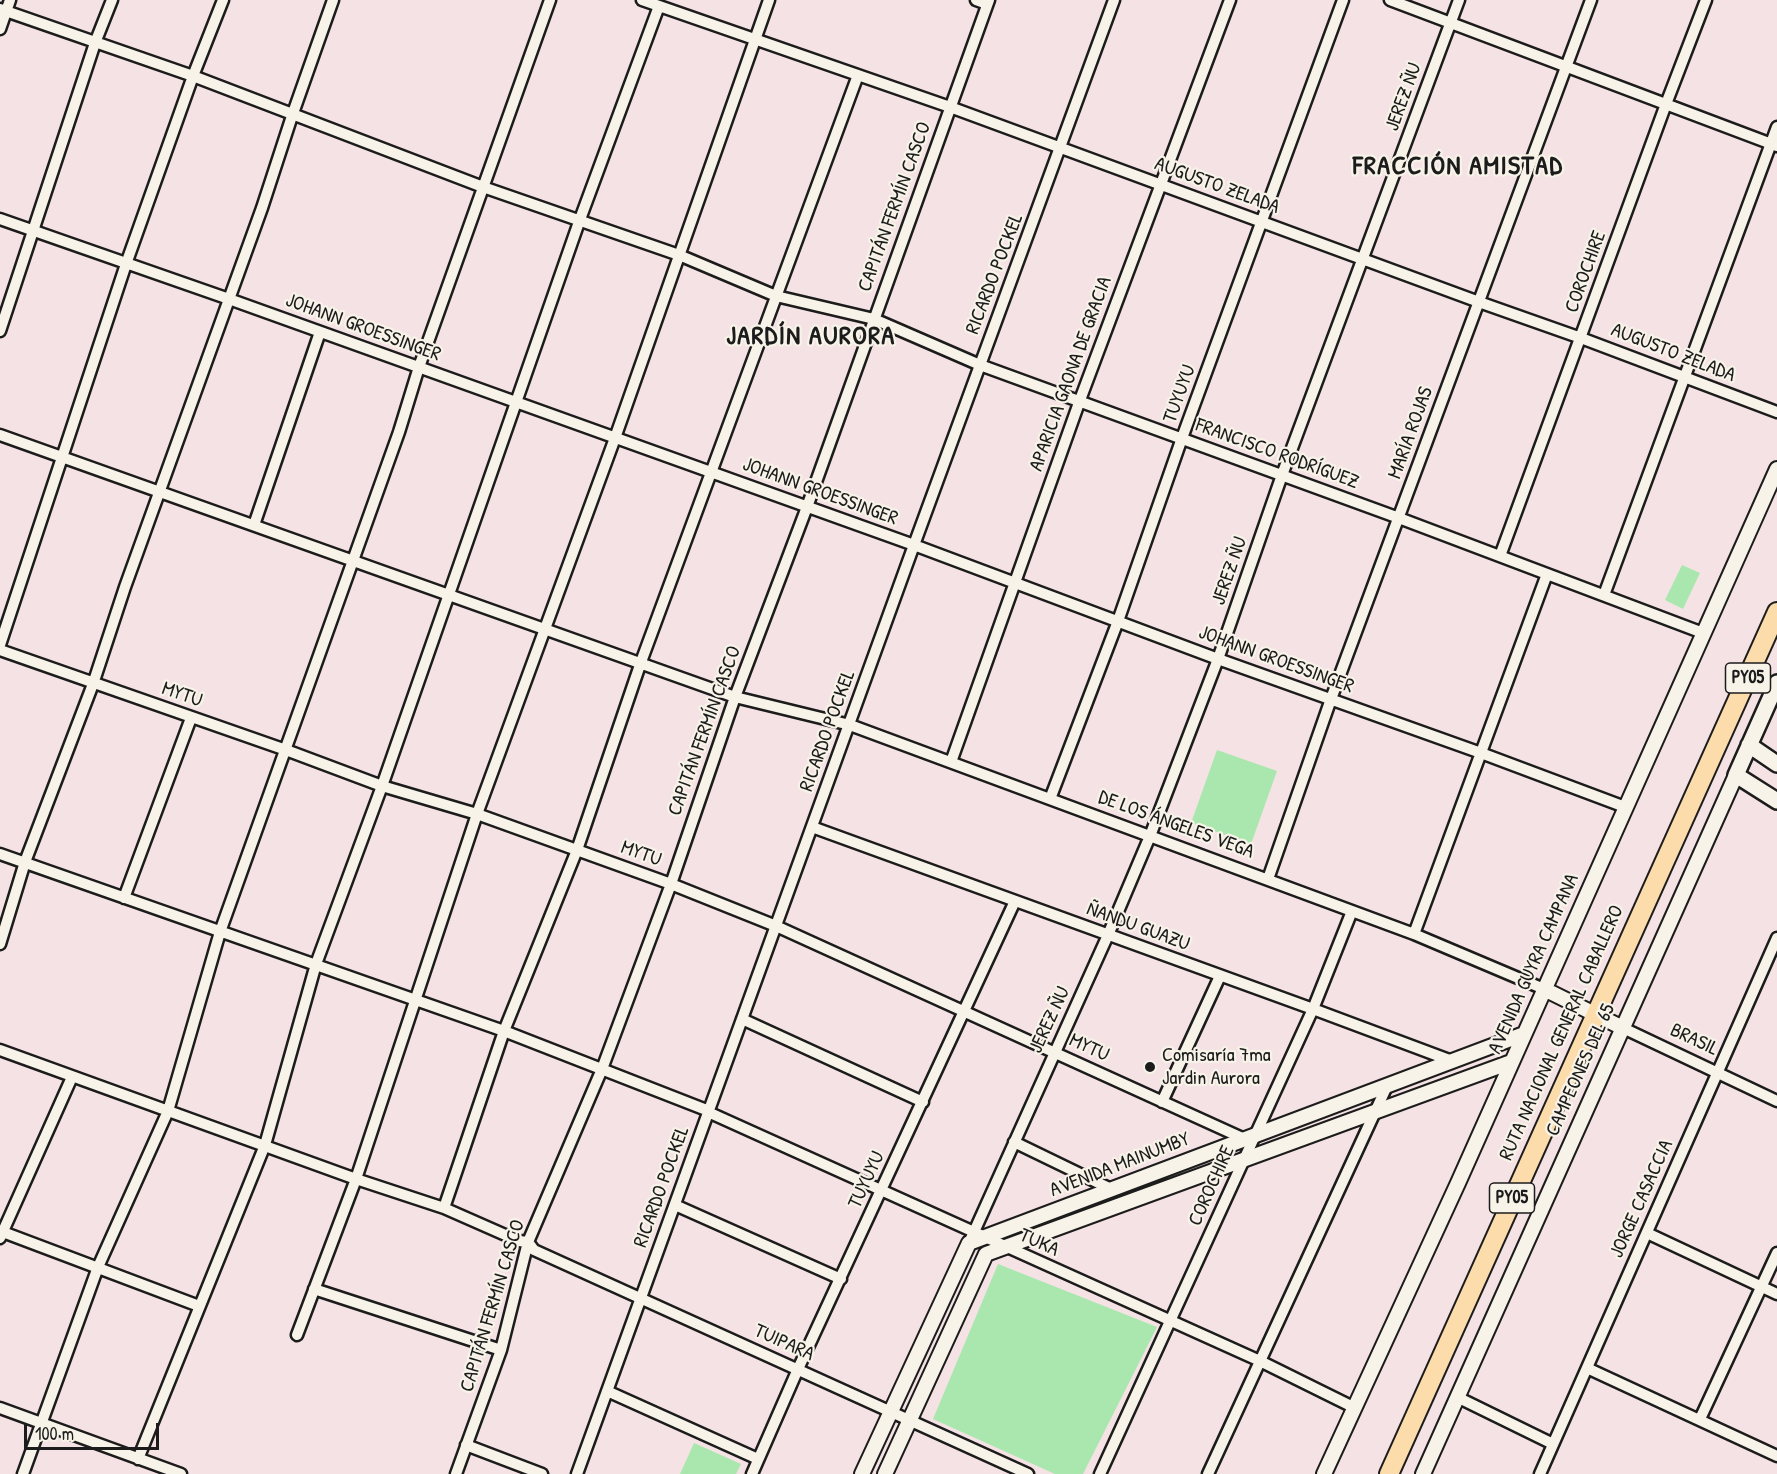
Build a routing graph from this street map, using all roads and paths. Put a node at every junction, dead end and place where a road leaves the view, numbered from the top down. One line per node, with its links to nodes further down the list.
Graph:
1 (10, 0): 18 (street)
2 (112, 0): 22 (street)
3 (223, 0): 25 (street)
4 (333, 0): 28 (street)
5 (550, 0): 33 (street)
6 (642, 0): 17 (street, AUGUSTO ZELADA)
7 (769, 0): 21 (street)
8 (976, 0): 16 (street)
9 (1114, 0): 31 (street, RICARDO POCKEL)
10 (1230, 0): 32 (street, APARICIA GAONA DE GRACIA)
11 (1343, 0): 35 (street, TUYUYU)
12 (1390, 0): 19 (street)
13 (1459, 0): 19 (street, JEREZ ÑU)
14 (1591, 0): 23 (street, MARÍA ROJAS)
15 (1706, 0): 26 (street, COROCHIRE)
16 (988, 2): 27 (street, CAPITÁN FERMÍN CASCO)
17 (658, 6): 21 (street, AUGUSTO ZELADA); 36 (street)
18 (3, 10): 20 (street); 22 (street, FRANCISCO RODRÍGUEZ)
19 (1450, 23): 23 (street); 39 (street, JEREZ ÑU)
20 (0, 29)
21 (755, 39): 24 (street, AUGUSTO ZELADA); 38 (street)
22 (95, 43): 25 (street, FRANCISCO RODRÍGUEZ); 37 (street)
23 (1566, 67): 26 (street); 43 (street, MARÍA ROJAS)
24 (858, 75): 27 (street, AUGUSTO ZELADA); 41 (street)
25 (193, 76): 28 (street, FRANCISCO RODRÍGUEZ); 40 (street)
26 (1666, 104): 30 (street); 47 (street, COROCHIRE)
27 (950, 107): 31 (street, AUGUSTO ZELADA); 44 (street, CAPITÁN FERMÍN CASCO)
28 (292, 116): 33 (street, FRANCISCO RODRÍGUEZ); 42 (street)
29 (1777, 127): 30 (street)
30 (1774, 145): 50 (street)
31 (1061, 148): 32 (street, AUGUSTO ZELADA); 48 (street, RICARDO POCKEL)
32 (1162, 184): 35 (street, AUGUSTO ZELADA); 51 (street, APARICIA GAONA DE GRACIA)
33 (483, 187): 36 (street, FRANCISCO RODRÍGUEZ); 49 (street)
34 (0, 219): 37 (street, JOHANN GROESSINGER)
35 (1262, 221): 39 (street, AUGUSTO ZELADA); 56 (street, TUYUYU)
36 (579, 222): 38 (street, FRANCISCO RODRÍGUEZ); 52 (street)
37 (32, 232): 40 (street, JOHANN GROESSINGER); 45 (street)
38 (679, 255): 41 (street, FRANCISCO RODRÍGUEZ); 55 (street)
39 (1363, 260): 43 (street, AUGUSTO ZELADA); 60 (street, JEREZ ÑU)
40 (126, 264): 42 (street, JOHANN GROESSINGER); 57 (street)
41 (776, 296): 44 (street, FRANCISCO RODRÍGUEZ); 59 (street)
42 (229, 299): 46 (street, JOHANN GROESSINGER); 61 (street)
43 (1479, 302): 47 (street, AUGUSTO ZELADA); 63 (street, MARÍA ROJAS)
44 (874, 319): 48 (street, FRANCISCO RODRÍGUEZ); 62 (street, CAPITÁN FERMÍN CASCO)
45 (0, 331)
46 (320, 332): 49 (street, JOHANN GROESSINGER); 64 (street)
47 (1581, 338): 50 (street, AUGUSTO ZELADA); 66 (street, COROCHIRE)
48 (980, 365): 51 (street, FRANCISCO RODRÍGUEZ); 65 (street, RICARDO POCKEL)
49 (419, 367): 52 (street, JOHANN GROESSINGER); 67 (street)
50 (1683, 376): 53 (street, AUGUSTO ZELADA); 70 (street)
51 (1080, 400): 56 (street, FRANCISCO RODRÍGUEZ); 69 (street, APARICIA GAONA DE GRACIA)
52 (515, 402): 55 (street, JOHANN GROESSINGER); 71 (street)
53 (1777, 412)
54 (0, 435): 57 (street, DE LOS ÁNGELES VEGA)
55 (615, 438): 59 (street, JOHANN GROESSINGER); 74 (street)
56 (1182, 438): 60 (street, FRANCISCO RODRÍGUEZ); 73 (street, TUYUYU)
57 (63, 457): 61 (street, DE LOS ÁNGELES VEGA); 76 (street)
58 (1777, 469): 75 (street, AVENIDA GUYRA CAMPANA)
59 (712, 472): 62 (street, JOHANN GROESSINGER); 78 (street)
60 (1282, 475): 63 (street, FRANCISCO RODRÍGUEZ); 77 (street, JEREZ ÑU)
61 (159, 492): 64 (street, DE LOS ÁNGELES VEGA); 80 (street)
62 (807, 507): 65 (street, JOHANN GROESSINGER); 81 (street, CAPITÁN FERMÍN CASCO)
63 (1399, 518): 66 (street, FRANCISCO RODRÍGUEZ); 82 (street, MARÍA ROJAS)
64 (254, 525): 67 (street, DE LOS ÁNGELES VEGA)
65 (914, 545): 69 (street, JOHANN GROESSINGER); 84 (street, RICARDO POCKEL)
66 (1500, 556): 68 (street, FRANCISCO RODRÍGUEZ)
67 (353, 561): 71 (street, DE LOS ÁNGELES VEGA); 86 (street)
68 (1547, 574): 70 (street, FRANCISCO RODRÍGUEZ); 87 (street)
69 (1015, 582): 73 (street, JOHANN GROESSINGER); 88 (street, APARICIA GAONA DE GRACIA)
70 (1604, 594): 75 (street, FRANCISCO RODRÍGUEZ)
71 (448, 595): 74 (street, DE LOS ÁNGELES VEGA); 91 (street)
72 (1777, 612): 118 (highway, RUTA NACIONAL GENERAL CABALLERO / PY05)
73 (1118, 621): 77 (street, JOHANN GROESSINGER); 92 (street, TUYUYU)
74 (545, 630): 78 (street, DE LOS ÁNGELES VEGA); 95 (street)
75 (1703, 633): 94 (street, AVENIDA GUYRA CAMPANA)
76 (0, 647): 80 (street, MYTU)
77 (1218, 658): 82 (street, JOHANN GROESSINGER); 97 (street, JEREZ ÑU)
78 (641, 662): 81 (street, DE LOS ÁNGELES VEGA); 98 (street)
79 (1777, 683): 85 (main road, CAMPEONES DEL 65)
80 (93, 684): 83 (street, MYTU); 100 (street)
81 (735, 697): 84 (street, DE LOS ÁNGELES VEGA); 102 (street, CAPITÁN FERMÍN CASCO)
82 (1331, 699): 87 (street, JOHANN GROESSINGER); 101 (street, MARÍA ROJAS)
83 (191, 718): 86 (street, MYTU); 103 (street)
84 (850, 725): 88 (street, DE LOS ÁNGELES VEGA); 96 (street, RICARDO POCKEL)
85 (1749, 745): 89 (main road); 90 (main road, CAMPEONES DEL 65)
86 (286, 750): 91 (street, MYTU); 107 (street)
87 (1481, 753): 94 (street, JOHANN GROESSINGER); 108 (street)
88 (951, 762): 92 (street, DE LOS ÁNGELES VEGA)
89 (1777, 764)
90 (1736, 775): 93 (main road); 120 (street, CAMPEONES DEL 65)
91 (382, 786): 95 (street, MYTU); 112 (street)
92 (1050, 799): 97 (street, DE LOS ÁNGELES VEGA)
93 (1777, 801)
94 (1625, 807): 114 (street, AVENIDA GUYRA CAMPANA)
95 (477, 814): 98 (street, MYTU); 115 (street)
96 (812, 827): 104 (street, ÑANDU GUAZU); 106 (street, RICARDO POCKEL)
97 (1150, 836): 101 (street, DE LOS ÁNGELES VEGA); 109 (street, JEREZ ÑU)
98 (577, 850): 102 (street, MYTU); 121 (street)
99 (0, 854): 100 (street, TUKA)
100 (25, 862): 103 (street, TUKA); 111 (street)
101 (1268, 879): 105 (street, DE LOS ÁNGELES VEGA)
102 (671, 884): 106 (street, MYTU); 127 (street, CAPITÁN FERMÍN CASCO)
103 (124, 898): 107 (street, TUKA)
104 (1015, 901): 109 (street, ÑANDU GUAZU); 117 (street, TUYUYU)
105 (1352, 910): 108 (street, DE LOS ÁNGELES VEGA); 116 (street, COROCHIRE)
106 (776, 926): 117 (street, MYTU); 119 (street, RICARDO POCKEL)
107 (220, 932): 112 (street, TUKA); 134 (street)
108 (1414, 934): 114 (street, DE LOS ÁNGELES VEGA)
109 (1108, 935): 113 (street, ÑANDU GUAZU); 124 (street, JEREZ ÑU)
110 (1777, 938): 128 (street, JORGE CASACCIA)
111 (0, 944)
112 (316, 964): 115 (street, TUKA); 139 (street)
113 (1220, 976): 116 (street, ÑANDU GUAZU); 133 (street)
114 (1544, 989): 118 (street, DE LOS ÁNGELES VEGA); 122 (street, AVENIDA GUYRA CAMPANA)
115 (415, 1001): 121 (street, TUKA); 141 (street)
116 (1313, 1009): 125 (street, ÑANDU GUAZU); 137 (street, COROCHIRE)
117 (964, 1011): 124 (street, MYTU); 132 (street, TUYUYU)
118 (1595, 1013): 120 (street, BRASIL); 190 (highway, RUTA NACIONAL GENERAL CABALLERO / PY05)
119 (742, 1019): 132 (street); 135 (street, RICARDO POCKEL)
120 (1623, 1028): 128 (street, BRASIL); 166 (street, CAMPEONES DEL 65)
121 (504, 1031): 127 (street, TUKA); 145 (street)
122 (1524, 1034): 125 (street, AVENIDA MAINUMBY); 126 (street, AVENIDA GUYRA CAMPANA)
123 (0, 1050): 129 (street, TUIPARA)
124 (1055, 1052): 133 (street, MYTU); 138 (street, JEREZ ÑU)
125 (1452, 1061): 130 (street, AVENIDA MAINUMBY)
126 (1511, 1062): 136 (street, AVENIDA MAINUMBY); 167 (street, AVENIDA GUYRA CAMPANA)
127 (602, 1069): 135 (street, TUKA); 149 (street, CAPITÁN FERMÍN CASCO)
128 (1719, 1073): 131 (street, BRASIL); 147 (street, JORGE CASACCIA)
129 (72, 1077): 134 (street, TUIPARA); 146 (street)
130 (1387, 1086): 136 (street); 137 (street, AVENIDA MAINUMBY)
131 (1777, 1101)
132 (923, 1102): 143 (street, TUYUYU)
133 (1162, 1102): 137 (street, MYTU)
134 (168, 1111): 139 (street, TUIPARA); 152 (street)
135 (709, 1111): 143 (street, TUKA); 144 (street, RICARDO POCKEL)
136 (1375, 1112): 140 (street, AVENIDA MAINUMBY); 162 (street)
137 (1250, 1138): 140 (street, COROCHIRE); 142 (street, AVENIDA MAINUMBY)
138 (1014, 1142): 142 (street); 148 (street, JEREZ ÑU)
139 (265, 1146): 141 (street, TUIPARA); 158 (street)
140 (1242, 1162): 150 (street, AVENIDA MAINUMBY); 159 (street, COROCHIRE)
141 (356, 1179): 145 (street, TUIPARA); 155 (street)
142 (1112, 1189): 148 (street, AVENIDA MAINUMBY)
143 (882, 1190): 148 (street, TUKA); 153 (street, TUYUYU)
144 (675, 1205): 153 (street); 157 (street, RICARDO POCKEL)
145 (444, 1208): 149 (street, TUIPARA)
146 (1, 1233): 152 (street)
147 (1647, 1233): 154 (street); 163 (street, JORGE CASACCIA)
148 (975, 1238): 150 (street, TUKA); 169 (street)
149 (528, 1242): 157 (street, TUIPARA); 161 (street, CAPITÁN FERMÍN CASCO)
150 (1005, 1247): 159 (street, TUKA); 170 (street, AVENIDA MAINUMBY)
151 (1777, 1253): 154 (street)
152 (98, 1267): 158 (street); 172 (street)
153 (841, 1279): 164 (street, TUYUYU)
154 (1761, 1286): 156 (street); 171 (street)
155 (314, 1288): 160 (street); 161 (street)
156 (1777, 1294)
157 (641, 1298): 164 (street, TUIPARA); 165 (street, RICARDO POCKEL)
158 (199, 1306): 176 (street)
159 (1171, 1321): 162 (street, TUKA); 187 (street, COROCHIRE)
160 (297, 1335)
161 (501, 1350): 174 (street, CAPITÁN FERMÍN CASCO)
162 (1260, 1361): 167 (street, TUKA); 188 (street)
163 (1587, 1368): 171 (street); 173 (street, JORGE CASACCIA)
164 (798, 1370): 169 (street, TUIPARA); 177 (street, TUYUYU)
165 (607, 1391): 177 (street); 182 (street, RICARDO POCKEL)
166 (1457, 1397): 173 (street); 191 (street, CAMPEONES DEL 65)
167 (1355, 1407): 189 (street, AVENIDA GUYRA CAMPANA)
168 (0, 1408): 172 (street)
169 (890, 1410): 170 (street, TUIPARA); 184 (street)
170 (910, 1419): 185 (street, AVENIDA MAINUMBY); 186 (street, TUIPARA)
171 (1700, 1419): 175 (street)
172 (42, 1423): 176 (street); 178 (street)
173 (1553, 1444): 192 (street, JORGE CASACCIA)
174 (466, 1445): 180 (street, CAPITÁN FERMÍN CASCO); 181 (street)
175 (1777, 1456)
176 (138, 1459): 179 (street)
177 (758, 1459): 183 (street, TUYUYU)
178 (23, 1474)
179 (182, 1474)
180 (456, 1474)
181 (542, 1474)
182 (577, 1474)
183 (752, 1474)
184 (862, 1474)
185 (885, 1474)
186 (1028, 1474)
187 (1100, 1474)
188 (1208, 1474)
189 (1324, 1474)
190 (1389, 1474)
191 (1423, 1474)
192 (1540, 1474)

